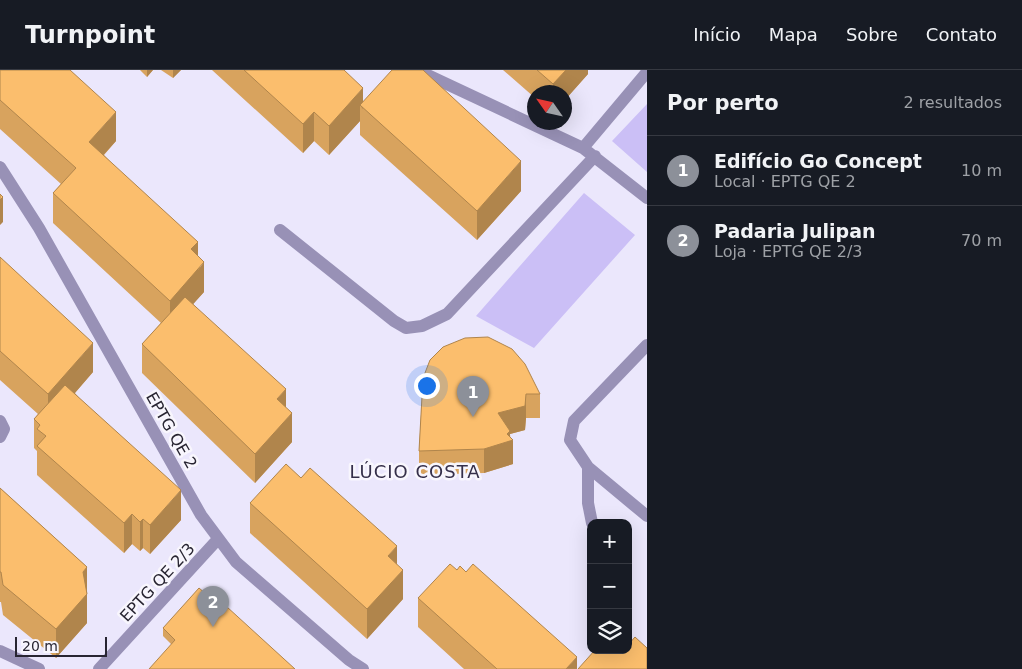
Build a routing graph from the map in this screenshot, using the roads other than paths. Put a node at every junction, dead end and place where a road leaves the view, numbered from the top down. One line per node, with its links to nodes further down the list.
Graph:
1 (417, 70): 3 (street)
2 (647, 72): 3 (street)
3 (583, 148): 4 (street)
4 (595, 156): 6 (street); 7 (street)
5 (0, 167): 14 (street, EPTG QE 2)
6 (647, 198)
7 (280, 230)
8 (647, 345): 11 (street)
9 (0, 421): 10 (street)
10 (0, 437)
11 (588, 467): 12 (street); 13 (street)
12 (647, 516)
13 (591, 519)
14 (218, 539): 17 (street, EPTG QE 2/3); 18 (street, EPTG QE 2)
15 (0, 651): 16 (street)
16 (39, 669)
17 (99, 669)
18 (363, 669)

